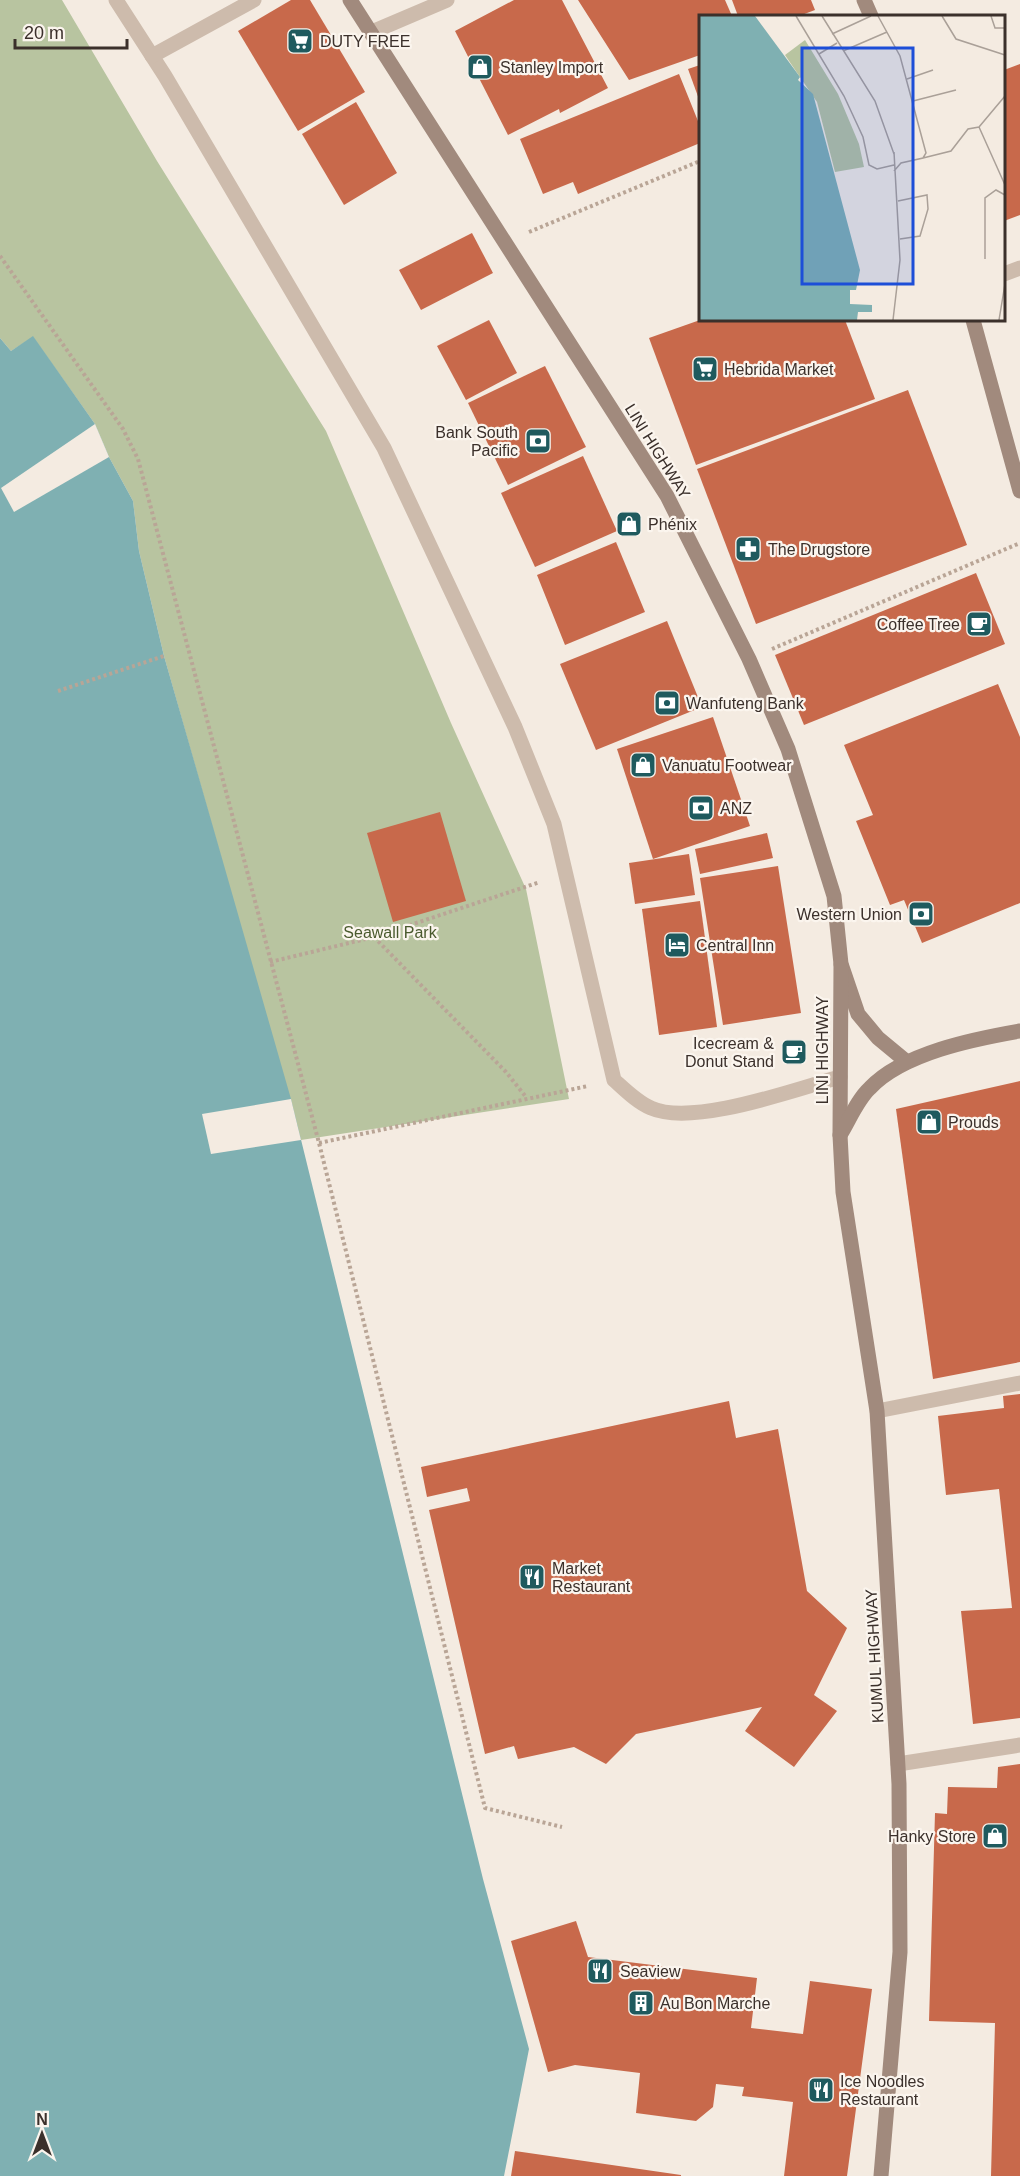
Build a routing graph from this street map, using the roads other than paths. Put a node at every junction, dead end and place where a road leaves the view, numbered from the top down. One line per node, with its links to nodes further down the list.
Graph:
1 (116, 0): 8 (lane)
2 (254, 0): 8 (lane)
3 (350, 0): 7 (street, LINI HIGHWAY)
4 (447, 0): 7 (lane)
5 (864, 0): 6 (street)
6 (871, 15)
7 (372, 32): 13 (street, LINI HIGHWAY)
8 (152, 56): 16 (lane)
9 (1020, 268): 10 (lane)
10 (1005, 274)
11 (973, 321): 12 (street)
12 (1020, 491)
13 (841, 964): 15 (street, LINI HIGHWAY); 16 (street, LINI HIGHWAY)
14 (1020, 1031): 15 (street)
15 (907, 1062): 17 (street)
16 (840, 1077): 17 (street, LINI HIGHWAY)
17 (840, 1135): 19 (street, KUMUL HIGHWAY)
18 (1020, 1383): 19 (lane)
19 (877, 1410): 21 (street, KUMUL HIGHWAY)
20 (1020, 1745): 21 (lane)
21 (898, 1764): 22 (street, KUMUL HIGHWAY)
22 (881, 2176)

